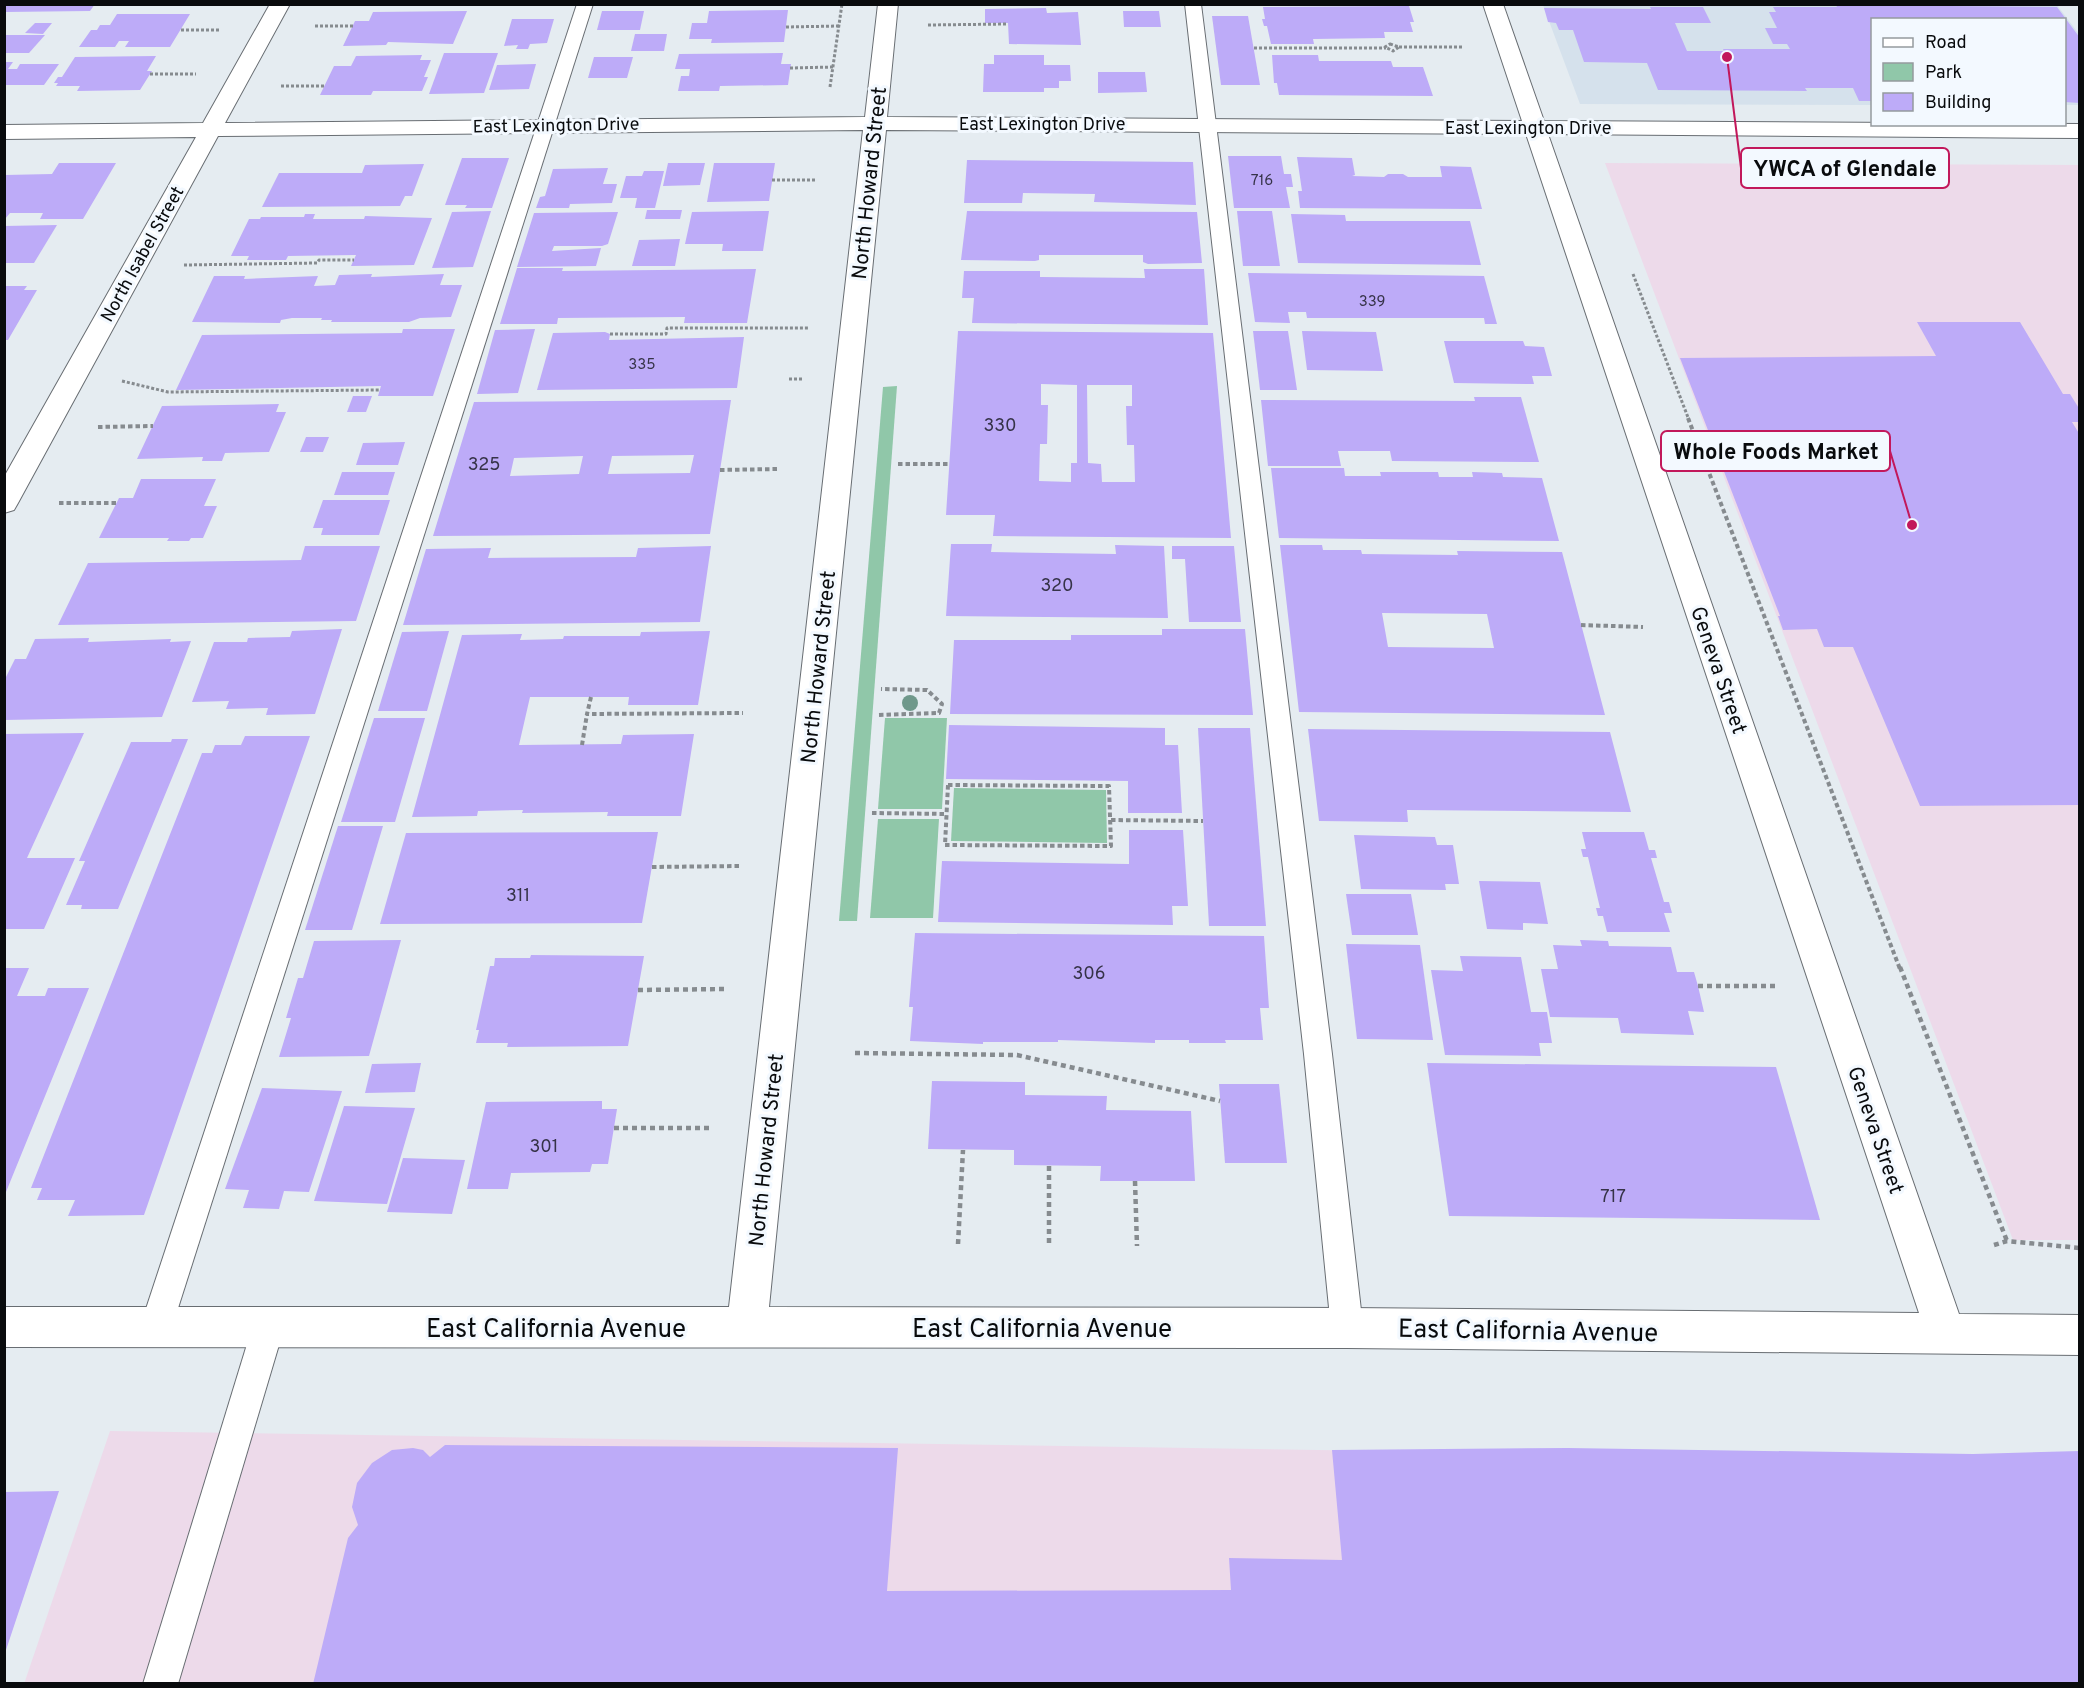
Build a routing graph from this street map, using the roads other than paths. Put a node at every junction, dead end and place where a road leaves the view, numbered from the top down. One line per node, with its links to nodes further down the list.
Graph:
1 (280, 4): 10 (street, North Isabel Street)
2 (585, 4): 7 (lane)
3 (888, 4): 6 (street, North Howard Street)
4 (1193, 4): 8 (lane)
5 (1493, 4): 9 (street, Geneva Street)
6 (875, 123): 7 (street, East Lexington Drive); 8 (street, East Lexington Drive); 18 (street, North Howard Street)
7 (544, 125): 10 (street, East Lexington Drive); 15 (lane)
8 (1207, 126): 9 (street, East Lexington Drive); 17 (lane)
9 (1534, 128): 11 (street, East Lexington Drive); 19 (street, Geneva Street)
10 (211, 130): 12 (street, East Lexington Drive); 13 (street, North Isabel Street)
11 (2079, 131)
12 (4, 132)
13 (4, 503)
14 (4, 1327): 15 (street, East California Avenue)
15 (156, 1327): 16 (street, East California Avenue)
16 (268, 1328): 18 (street, East California Avenue); 21 (lane)
17 (1347, 1328): 18 (street, East California Avenue); 19 (street, East California Avenue)
18 (747, 1329)
19 (1946, 1335): 20 (street, East California Avenue)
20 (2079, 1335)
21 (160, 1683)

